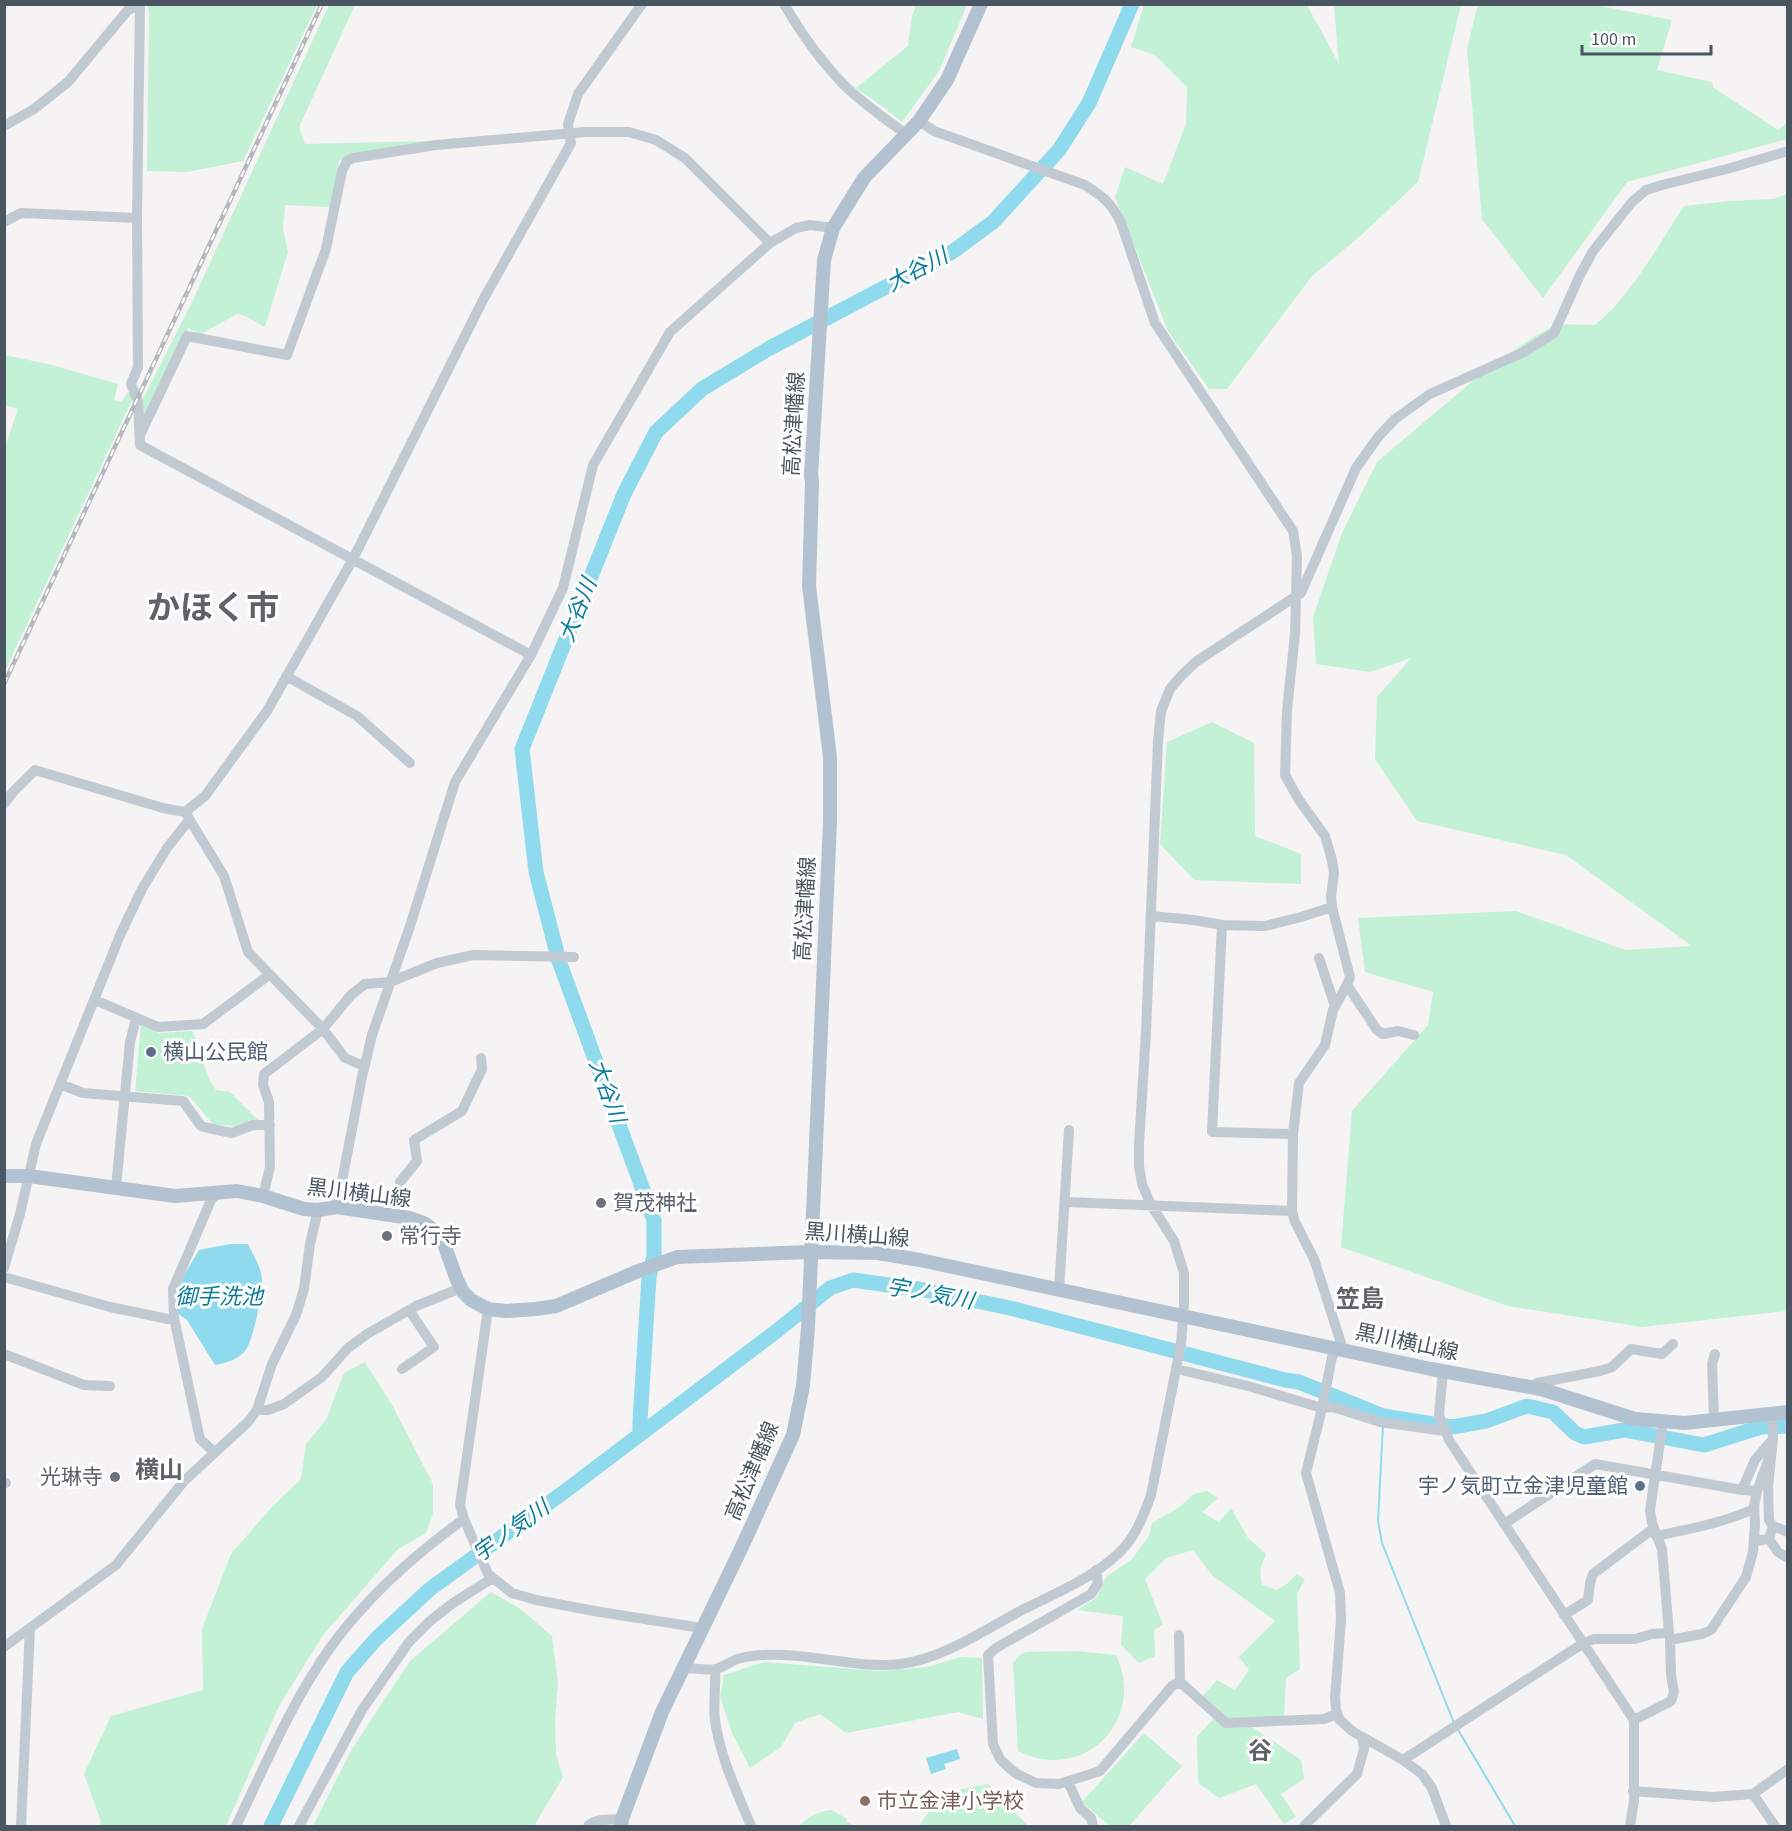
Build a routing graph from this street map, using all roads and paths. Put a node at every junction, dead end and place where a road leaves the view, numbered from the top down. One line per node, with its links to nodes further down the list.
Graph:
1 (140, 4): 6 (street); 10 (street)
2 (642, 4): 7 (street)
3 (784, 4): 8 (street)
4 (981, 4): 5 (main road, 高松津幡線)
5 (919, 120): 8 (main road, 高松津幡線); 16 (street)
6 (4, 126)
7 (569, 134): 13 (street); 14 (street); 15 (street)
8 (906, 134): 12 (main road, 高松津幡線)
9 (1788, 151): 16 (street)
10 (137, 218): 11 (street); 14 (street)
11 (4, 222)
12 (833, 228): 13 (street); 53 (main road, 高松津幡線)
13 (770, 243): 17 (street)
14 (140, 437): 15 (street)
15 (353, 559): 17 (street); 18 (street)
16 (1296, 597): 22 (street); 23 (street)
17 (531, 655): 28 (street)
18 (286, 676): 19 (street); 21 (street)
19 (410, 764)
20 (4, 804): 21 (street)
21 (187, 816): 27 (street); 30 (street)
22 (1332, 907): 24 (street); 29 (street)
23 (1151, 916): 24 (street); 48 (street)
24 (1222, 925): 41 (street)
25 (572, 957): 28 (street)
26 (1319, 958): 31 (street)
27 (269, 975): 32 (street); 33 (street)
28 (390, 982): 33 (street); 36 (street)
29 (1347, 986): 31 (street); 34 (street)
30 (95, 1000): 32 (street); 37 (street)
31 (1335, 1006): 41 (street)
32 (136, 1019): 38 (street)
33 (323, 1029): 36 (street); 39 (street)
34 (1414, 1035)
35 (481, 1058): 52 (street)
36 (364, 1066): 49 (street)
37 (60, 1084): 38 (street); 43 (street)
38 (126, 1096): 39 (street); 44 (street)
39 (270, 1125): 46 (street)
40 (1069, 1130): 47 (street)
41 (1293, 1134): 51 (street)
42 (4, 1176): 43 (main road, 黒川横山線)
43 (29, 1176): 44 (main road, 黒川横山線); 54 (street)
44 (116, 1187): 45 (main road, 黒川横山線)
45 (219, 1192): 46 (main road, 黒川横山線); 61 (street)
46 (263, 1196): 50 (main road, 黒川横山線)
47 (1066, 1202): 48 (street); 57 (street)
48 (1151, 1205): 51 (street); 60 (street)
49 (337, 1207): 50 (main road, 黒川横山線); 52 (main road, 黒川横山線)
50 (318, 1210): 72 (street)
51 (1292, 1211): 63 (street)
52 (400, 1216): 56 (main road, 黒川横山線)
53 (810, 1252): 57 (main road, 黒川横山線); 58 (main road, 黒川横山線); 95 (main road, 高松津幡線)
54 (4, 1268)
55 (4, 1277): 61 (street)
56 (461, 1288): 58 (main road, 黒川横山線); 59 (street)
57 (1059, 1290): 60 (main road, 黒川横山線)
58 (488, 1309): 83 (street)
59 (409, 1310): 66 (street); 72 (street)
60 (1183, 1317): 63 (main road, 黒川横山線); 68 (street)
61 (174, 1318): 78 (street)
62 (1673, 1344): 70 (street)
63 (1338, 1349): 67 (main road, 黒川横山線); 71 (street)
64 (4, 1354): 69 (street)
65 (1715, 1354): 74 (street)
66 (402, 1369)
67 (1443, 1371): 70 (main road, 黒川横山線); 75 (street)
68 (1176, 1375): 71 (street); 91 (street)
69 (110, 1386)
70 (1534, 1388): 76 (main road, 黒川横山線)
71 (1323, 1403): 75 (street); 102 (street)
72 (257, 1410): 78 (street)
73 (1788, 1412): 77 (main road, 黒川横山線)
74 (1714, 1420): 76 (main road, 黒川横山線); 77 (main road, 黒川横山線)
75 (1444, 1430): 84 (street)
76 (1662, 1431): 79 (street)
77 (1772, 1431): 80 (street); 81 (street); 85 (street)
78 (214, 1452): 94 (street)
79 (1655, 1474): 80 (street); 84 (street); 86 (street)
80 (1742, 1490): 81 (street)
81 (1757, 1491): 82 (street)
82 (1754, 1509): 86 (street); 89 (street)
83 (466, 1522): 92 (street); 112 (street)
84 (1504, 1524): 93 (street)
85 (1773, 1527): 87 (street); 88 (street)
86 (1655, 1532): 93 (street); 97 (street)
87 (1788, 1532)
88 (1769, 1539): 89 (street); 90 (street)
89 (1754, 1541): 103 (street)
90 (1788, 1558)
91 (1096, 1570): 100 (street); 107 (street)
92 (489, 1576): 95 (street); 113 (street)
93 (1564, 1615): 97 (street)
94 (30, 1628): 98 (street); 111 (street)
95 (702, 1628): 99 (main road, 高松津幡線)
96 (1179, 1635): 101 (street)
97 (1582, 1644): 103 (street); 105 (street)
98 (4, 1647)
99 (684, 1668): 100 (street); 110 (main road, 高松津幡線)
100 (715, 1669): 115 (street)
101 (1180, 1682): 102 (street); 107 (street)
102 (1337, 1714): 104 (street)
103 (1634, 1720): 108 (street)
104 (1362, 1737): 105 (street); 117 (street)
105 (1402, 1760): 118 (street)
106 (1788, 1769): 109 (street)
107 (1068, 1782): 116 (street)
108 (1633, 1791): 109 (street); 119 (street)
109 (1754, 1794): 120 (street)
110 (621, 1823): 114 (street)
111 (21, 1827)
112 (236, 1827)
113 (299, 1827)
114 (588, 1827)
115 (751, 1827)
116 (1093, 1827)
117 (1304, 1827)
118 (1446, 1827)
119 (1630, 1827)
120 (1775, 1827)

